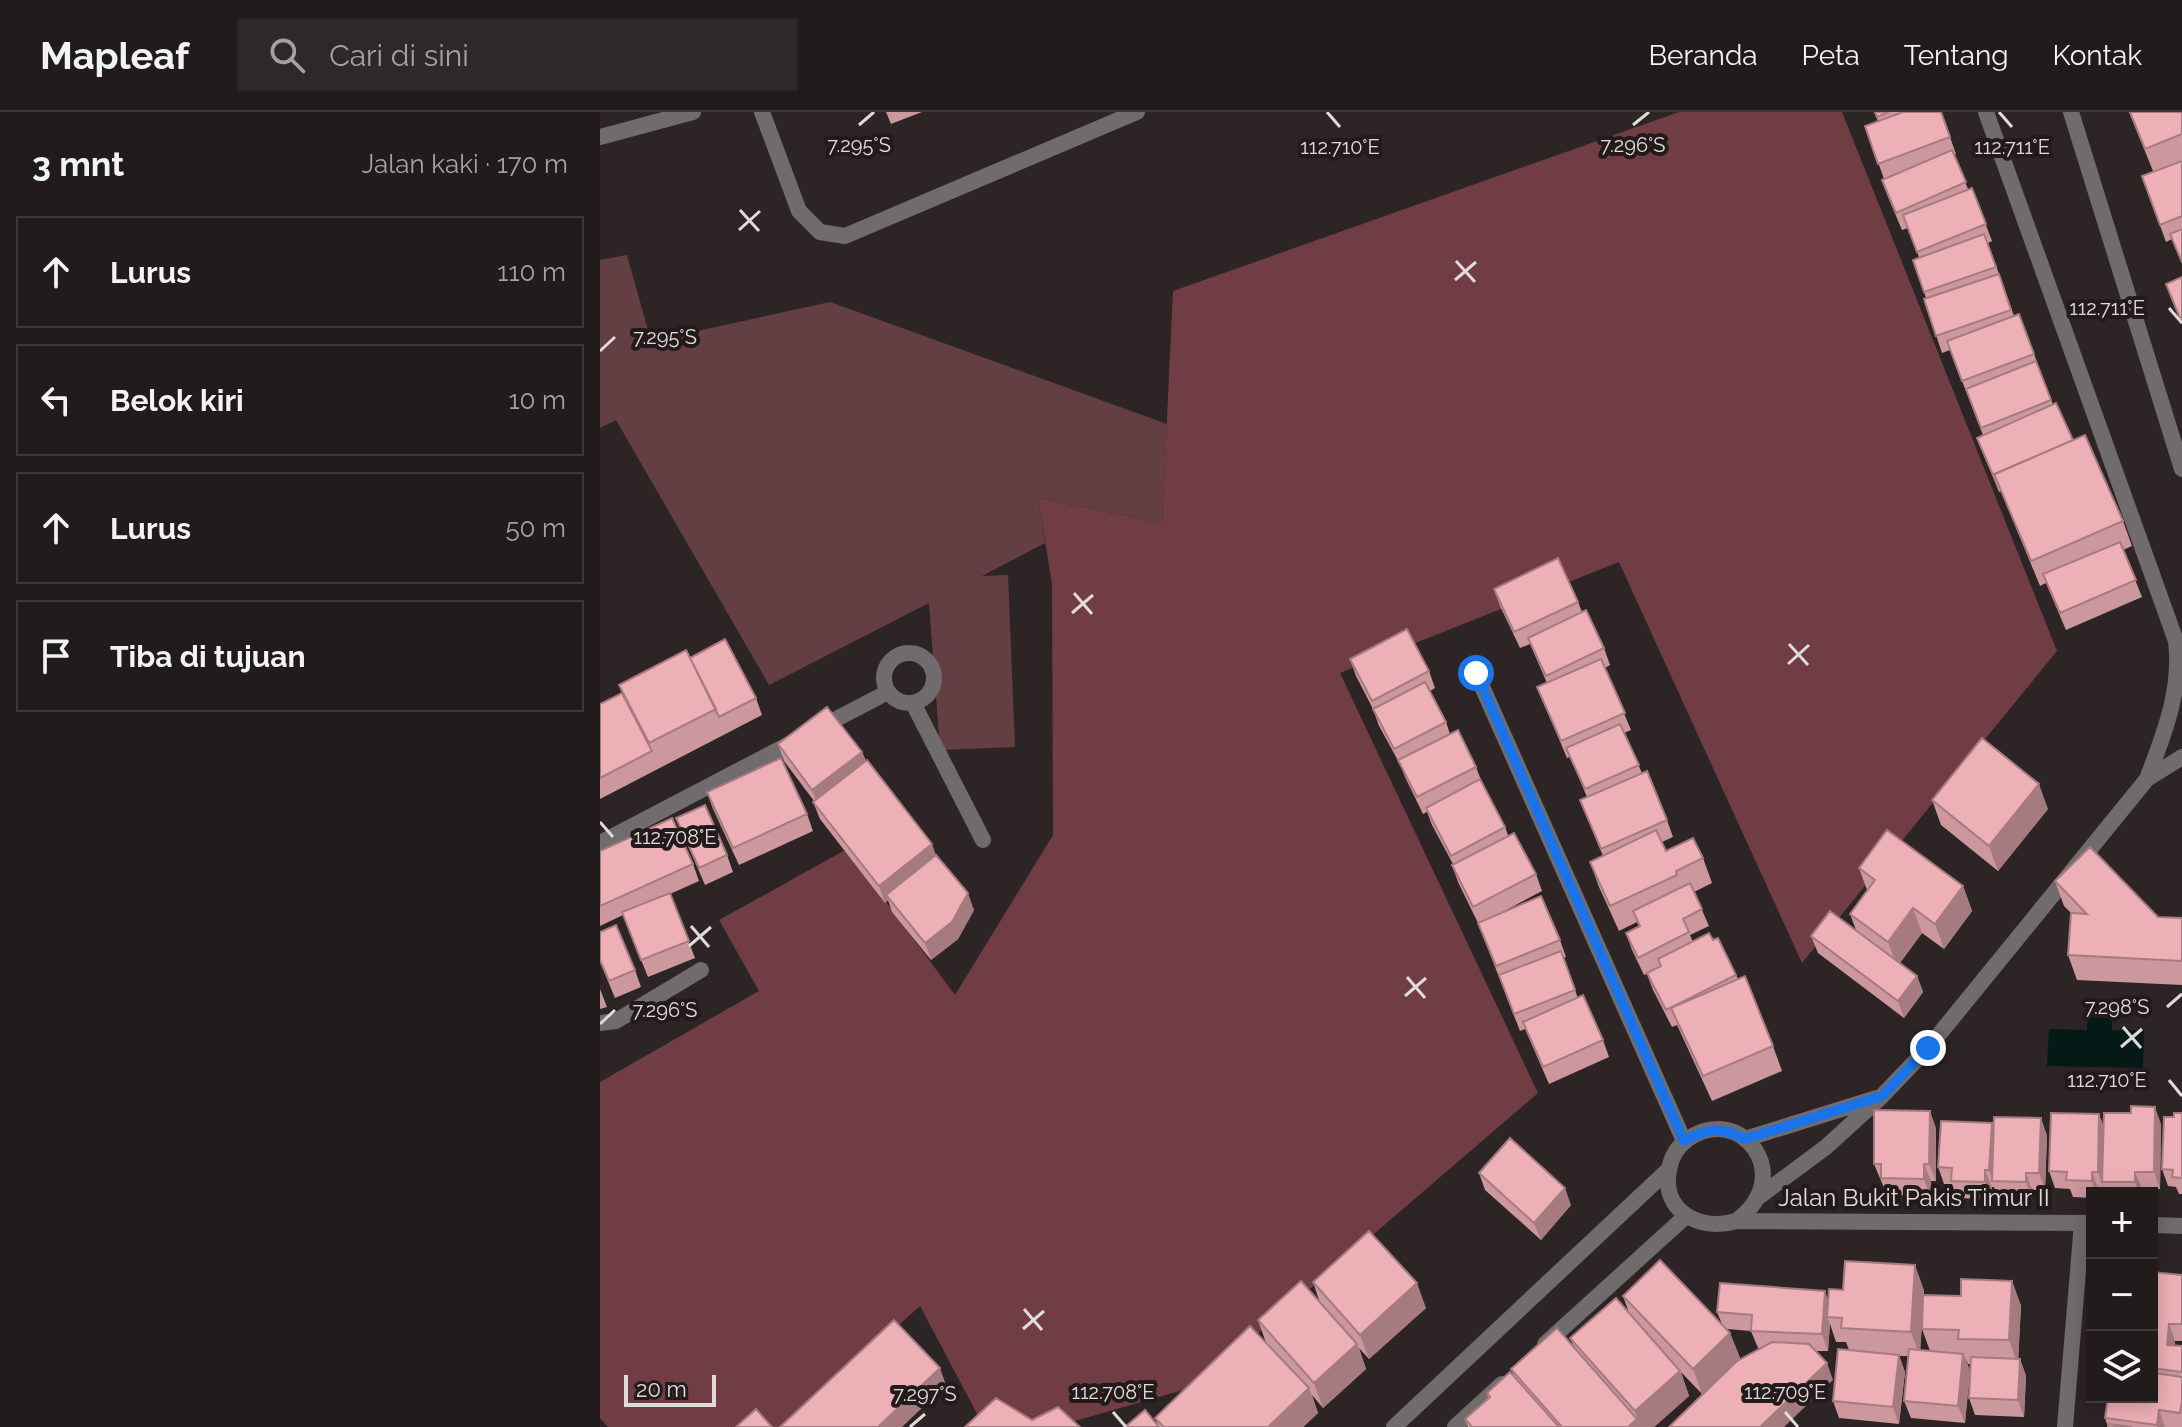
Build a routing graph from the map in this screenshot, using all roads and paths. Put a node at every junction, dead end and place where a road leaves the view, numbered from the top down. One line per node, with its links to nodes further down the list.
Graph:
1 (693, 112): 6 (street)
2 (762, 112): 3 (street)
3 (1137, 112)
4 (1986, 112): 12 (street)
5 (2071, 112): 7 (street)
6 (600, 137)
7 (2182, 469)
8 (1476, 673): 19 (street)
9 (888, 692): 10 (street); 10 (street); 14 (street)
10 (913, 703): 13 (street)
11 (2182, 757): 12 (street)
12 (2147, 779): 17 (street)
13 (983, 840)
14 (600, 843)
15 (701, 970): 16 (street)
16 (600, 1023)
17 (1882, 1096): 18 (street); 21 (street)
18 (1745, 1139): 19 (street); 21 (street)
19 (1684, 1141): 20 (street)
20 (1668, 1170): 22 (street); 30 (street)
21 (1760, 1196): 23 (street)
22 (1686, 1216): 23 (street); 28 (street)
23 (1736, 1221): 24 (street, Jalan Bukit Pakis Timur II)
24 (2086, 1223)
25 (2158, 1225): 26 (street)
26 (2182, 1226)
27 (2086, 1232): 32 (street)
28 (1536, 1353)
29 (1513, 1374): 31 (street)
30 (1394, 1427)
31 (1455, 1427)
32 (2065, 1427)

